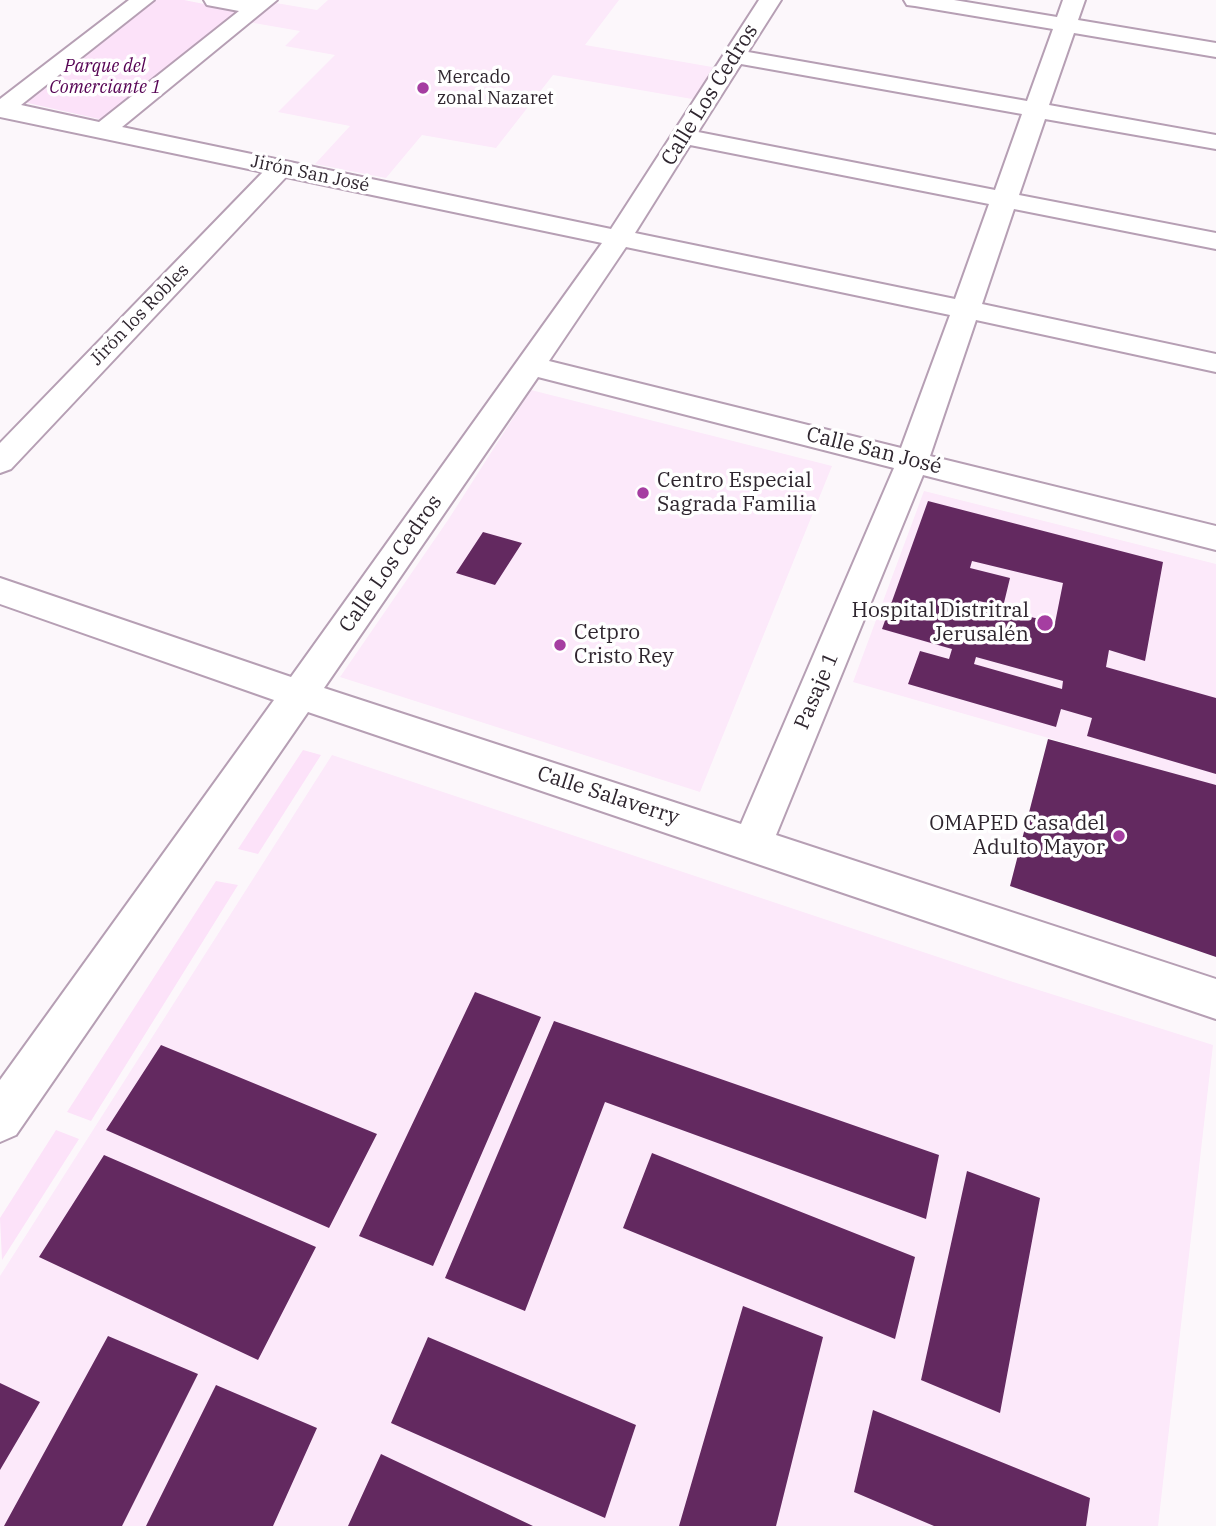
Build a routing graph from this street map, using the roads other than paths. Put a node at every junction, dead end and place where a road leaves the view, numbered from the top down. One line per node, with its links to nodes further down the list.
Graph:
1 (144, 0): 9 (street)
2 (215, 0): 5 (street)
3 (770, 0): 8 (street, Calle Los Cedros)
4 (915, 0): 6 (street)
5 (262, 4): 11 (street)
6 (1070, 12): 7 (street); 10 (street, Pasaje 1)
7 (1216, 50)
8 (735, 56): 10 (street); 12 (street, Calle Los Cedros)
9 (1, 108): 11 (street, Jirón San José)
10 (1036, 110): 13 (street); 15 (street, Pasaje 1)
11 (104, 130): 14 (street, Jirón San José)
12 (684, 136): 15 (street); 16 (street, Calle Los Cedros)
13 (1216, 142)
14 (281, 168): 16 (street, Jirón San José); 22 (street, Jirón los Robles)
15 (1004, 199): 17 (street); 18 (street, Pasaje 1)
16 (620, 236): 18 (street, Jirón San José); 20 (street, Calle Los Cedros)
17 (1216, 241)
18 (967, 308): 19 (street, Jirón San José); 21 (street, Pasaje 1)
19 (1216, 363)
20 (531, 366): 21 (street, Calle San José); 25 (street, Calle Los Cedros)
21 (913, 460): 23 (street, Calle San José); 26 (street, Pasaje 1)
22 (0, 461)
23 (1216, 538)
24 (0, 591): 25 (street, Calle Salaverry)
25 (299, 694): 26 (street, Calle Salaverry); 28 (street, Calle Los Cedros)
26 (753, 844): 27 (street, Calle Salaverry)
27 (1216, 999)
28 (5, 1101)

